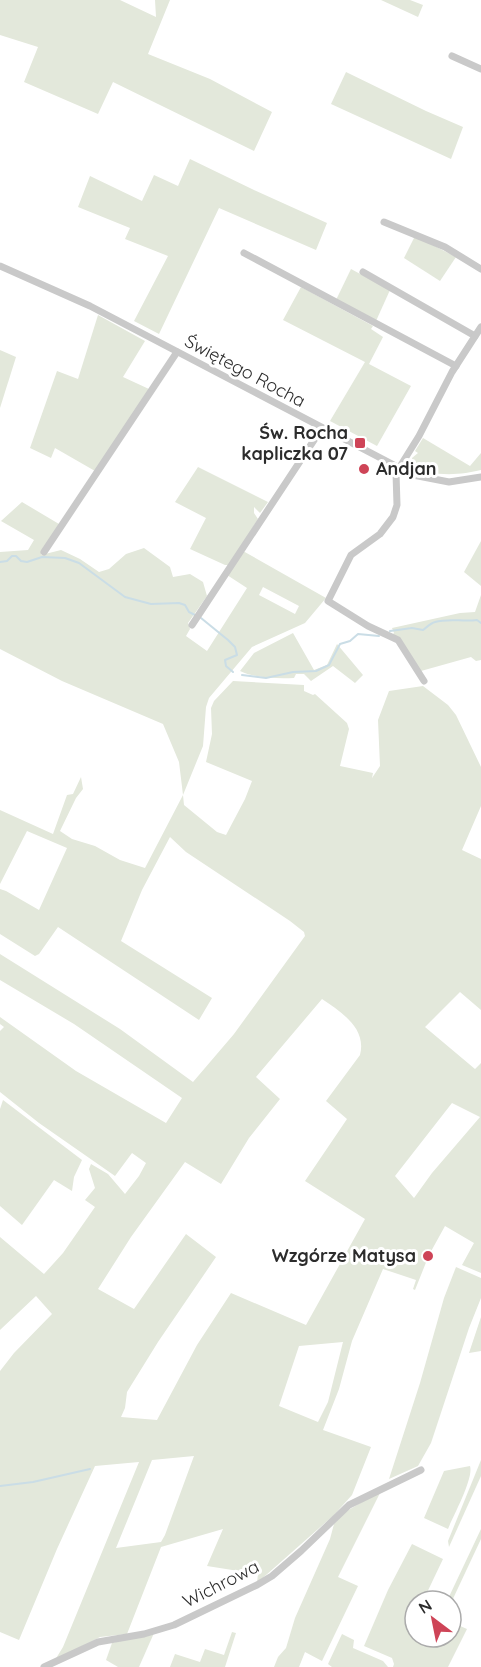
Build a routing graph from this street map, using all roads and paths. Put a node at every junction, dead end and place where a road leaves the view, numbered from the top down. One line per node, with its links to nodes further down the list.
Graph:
1 (452, 56): 2 (street)
2 (481, 69)
3 (384, 222): 6 (street)
4 (244, 253): 11 (street)
5 (0, 266): 10 (street, Świętego Rocha)
6 (481, 269)
7 (363, 272): 9 (street)
8 (481, 327): 9 (street)
9 (475, 336): 11 (street)
10 (177, 352): 12 (street, Świętego Rocha); 15 (street)
11 (456, 366): 13 (street)
12 (322, 428): 13 (street, Świętego Rocha); 16 (street)
13 (399, 468): 14 (street, Świętego Rocha); 17 (street)
14 (481, 477)
15 (44, 552)
16 (192, 625)
17 (424, 681)
18 (421, 1470): 19 (street, Wichrowa)
19 (44, 1667)

